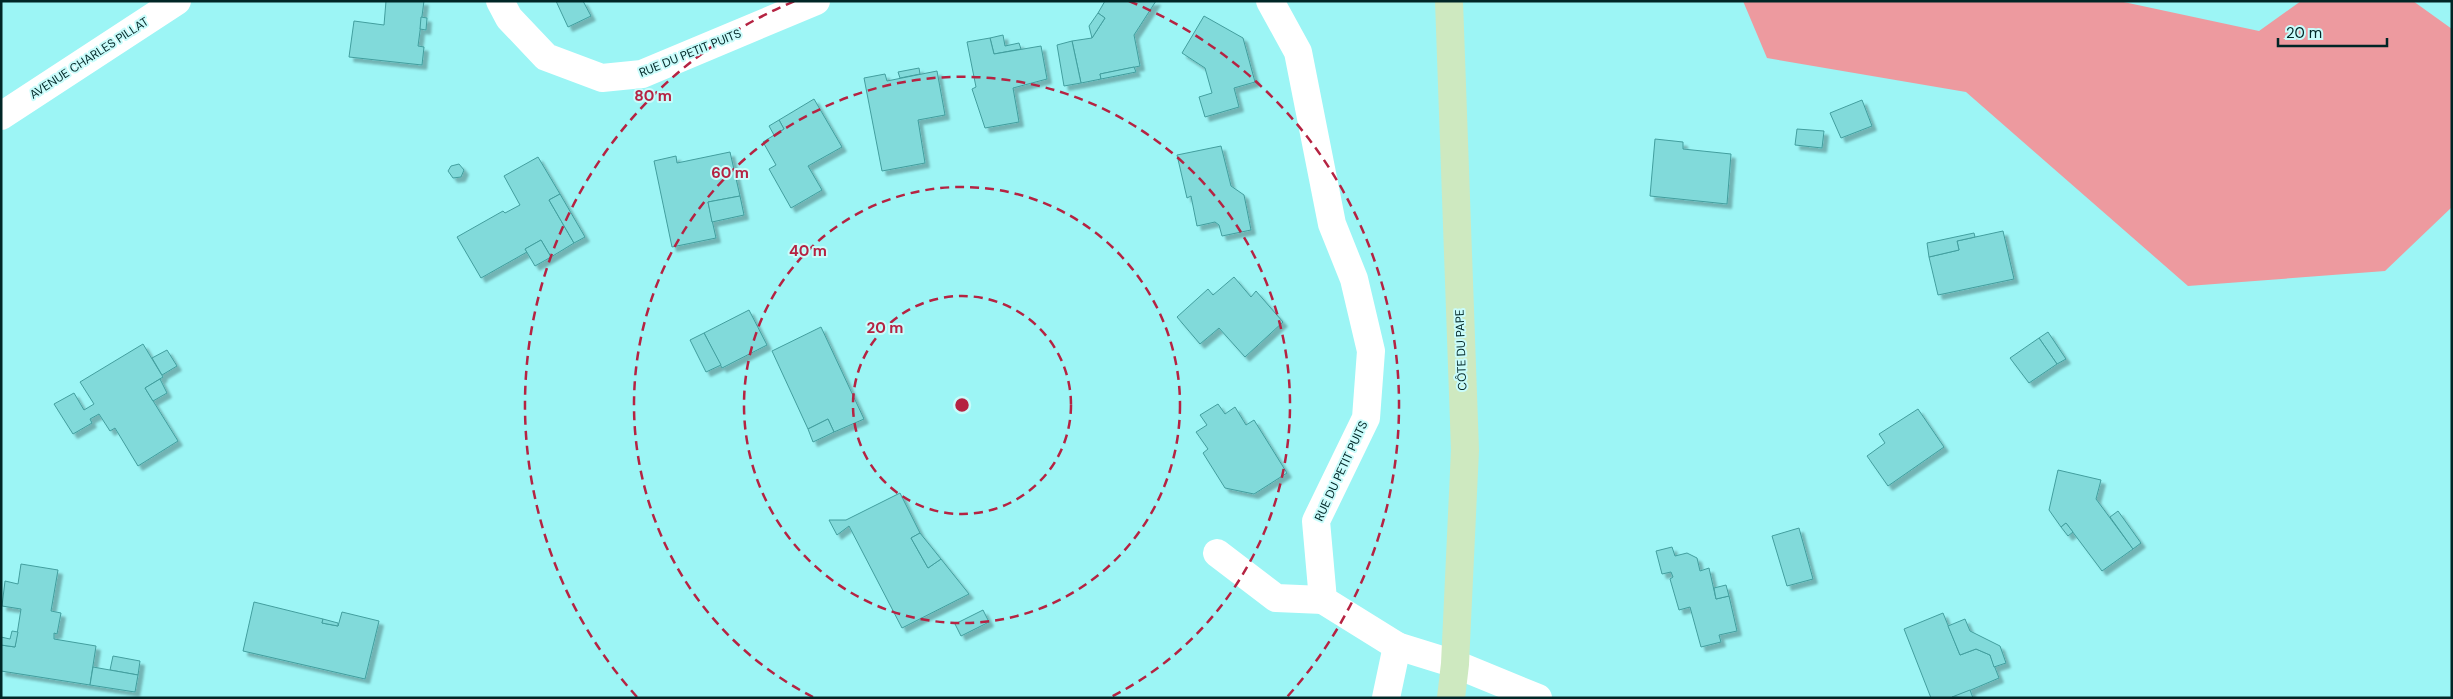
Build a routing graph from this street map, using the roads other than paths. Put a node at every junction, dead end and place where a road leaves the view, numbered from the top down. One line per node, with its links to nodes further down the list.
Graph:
1 (177, 1): 6 (street, AVENUE CHARLES PILLAT)
2 (500, 1): 3 (street, RUE DU PETIT PUITS)
3 (816, 1)
4 (1270, 1): 8 (street, RUE DU PETIT PUITS)
5 (1449, 1): 10 (main road, CÔTE DU PAPE)
6 (1, 116)
7 (1217, 553): 8 (street)
8 (1323, 600): 9 (street)
9 (1397, 646): 10 (street); 11 (street)
10 (1455, 664): 12 (main road, CÔTE DU PAPE); 13 (street)
11 (1386, 698)
12 (1451, 698)
13 (1538, 698)

